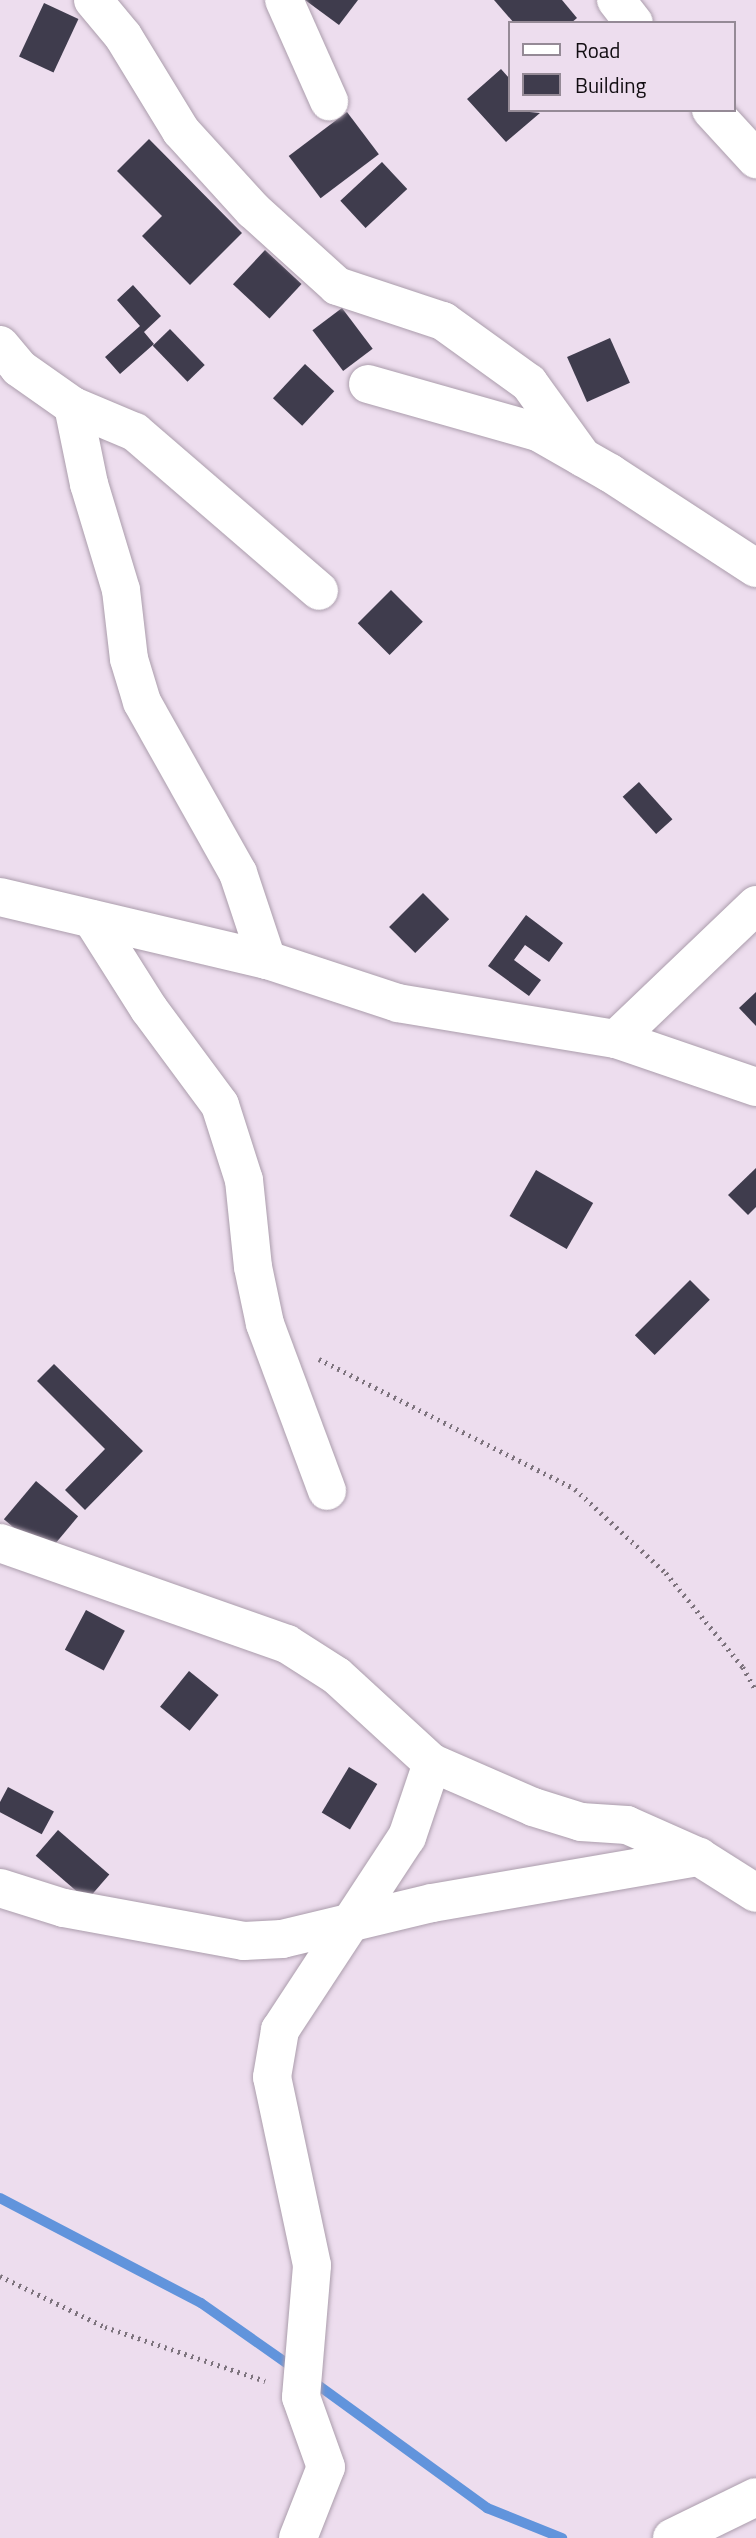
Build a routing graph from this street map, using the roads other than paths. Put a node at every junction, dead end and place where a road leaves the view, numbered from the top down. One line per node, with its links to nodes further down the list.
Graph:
1 (93, 0): 11 (street)
2 (284, 0): 5 (street)
3 (616, 0): 4 (street)
4 (632, 21)
5 (329, 101)
6 (713, 112): 7 (street)
7 (756, 159)
8 (0, 345): 10 (street)
9 (368, 384): 11 (street)
10 (73, 406): 13 (street); 17 (street)
11 (583, 457): 12 (street)
12 (756, 568)
13 (319, 591)
14 (0, 897): 16 (street)
15 (756, 905): 18 (street)
16 (92, 919): 17 (street); 20 (street)
17 (267, 960): 18 (street)
18 (616, 1040): 19 (street)
19 (756, 1087)
20 (327, 1491)
21 (0, 1543): 22 (street)
22 (432, 1763): 23 (street); 26 (street)
23 (699, 1857): 25 (street); 26 (street)
24 (0, 1888): 26 (street)
25 (756, 1893)
26 (345, 1926): 28 (street)
27 (756, 2497): 29 (street)
28 (298, 2538)
29 (672, 2538)

